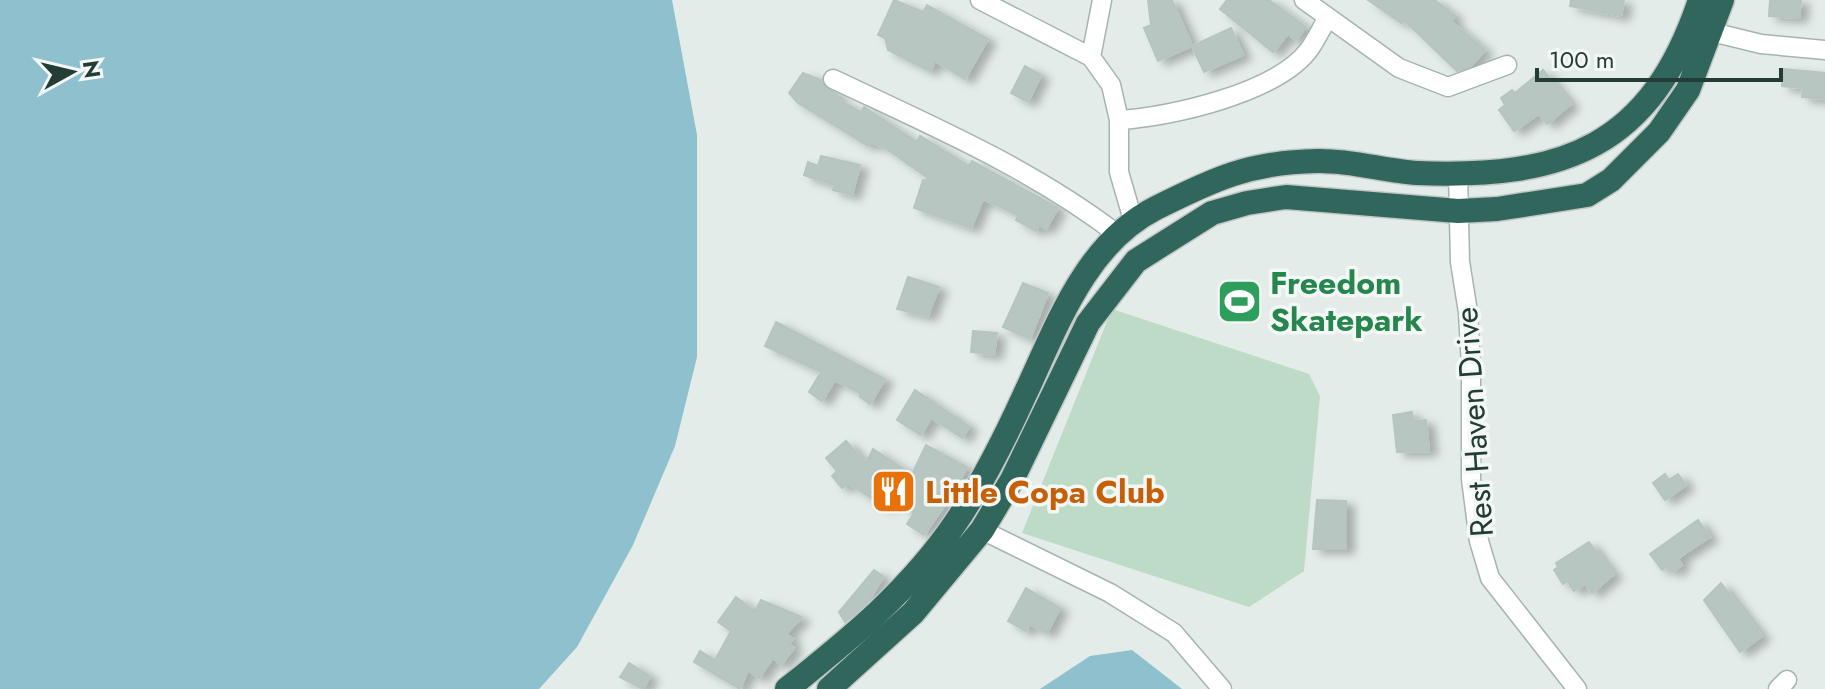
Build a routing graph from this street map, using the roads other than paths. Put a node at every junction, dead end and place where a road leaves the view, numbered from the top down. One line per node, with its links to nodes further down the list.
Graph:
1 (980, 0): 9 (street)
2 (1102, 0): 9 (street)
3 (1304, 0): 6 (street)
4 (1700, 0): 13 (highway)
5 (1722, 0): 7 (highway)
6 (1327, 19): 10 (street); 12 (street)
7 (1712, 32): 8 (street); 14 (highway)
8 (1825, 50)
9 (1091, 57): 12 (street)
10 (1507, 65)
11 (833, 79): 15 (street)
12 (1119, 120): 15 (street)
13 (1458, 173): 14 (street, Rest Haven Drive); 15 (highway)
14 (1458, 211): 16 (highway); 20 (street, Rest Haven Drive)
15 (1125, 227): 17 (highway)
16 (982, 530): 18 (highway); 19 (street)
17 (787, 689)
18 (829, 689)
19 (1222, 689)
20 (1577, 689)

